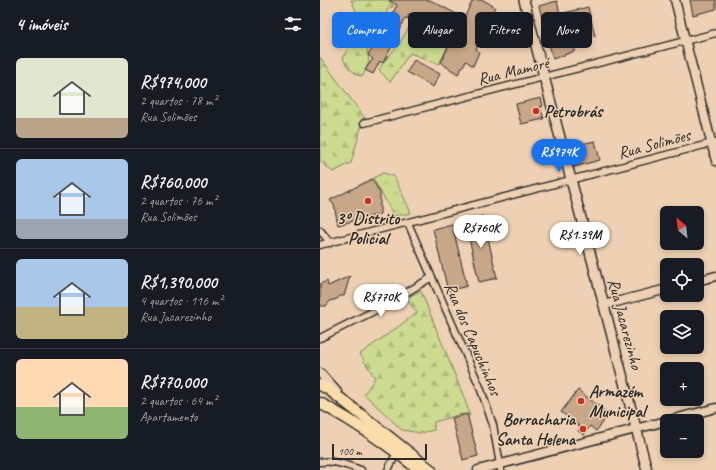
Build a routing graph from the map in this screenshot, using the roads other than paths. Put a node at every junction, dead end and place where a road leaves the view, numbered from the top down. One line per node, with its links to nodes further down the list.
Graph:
1 (524, 0): 5 (main road, Rua Jacarezinho)
2 (675, 0): 4 (street)
3 (716, 33): 4 (street, Rua Mamoré)
4 (685, 41): 5 (street, Rua Mamoré); 7 (street)
5 (544, 77): 6 (street, Rua Mamoré); 9 (main road, Rua Jacarezinho)
6 (364, 123)
7 (714, 142): 8 (street); 9 (street, Rua Solimões)
8 (716, 161)
9 (571, 180): 10 (street, Rua Solimões); 18 (main road, Rua Jacarezinho)
10 (408, 222): 12 (street, Rua Solimões); 15 (street, Rua dos Capuchinhos)
11 (320, 230): 12 (street)
12 (330, 243): 13 (street, Rua Solimões)
13 (320, 245)
14 (716, 276): 16 (street)
15 (432, 277): 19 (street); 29 (street, Rua dos Capuchinhos)
16 (704, 279)
17 (660, 291): 18 (street)
18 (604, 306): 26 (main road, Rua Jacarezinho)
19 (320, 338)
20 (320, 373): 22 (street)
21 (320, 385): 22 (main road)
22 (346, 402): 25 (main road); 33 (main road)
23 (320, 403): 25 (main road)
24 (716, 408): 26 (street)
25 (337, 412): 27 (main road)
26 (636, 429): 29 (street); 35 (main road, Rua Jacarezinho)
27 (397, 452): 31 (street); 32 (main road)
28 (320, 462): 30 (street)
29 (500, 467): 34 (street)
30 (361, 470)
31 (388, 470)
32 (419, 470)
33 (431, 470)
34 (478, 470)
35 (647, 470)

